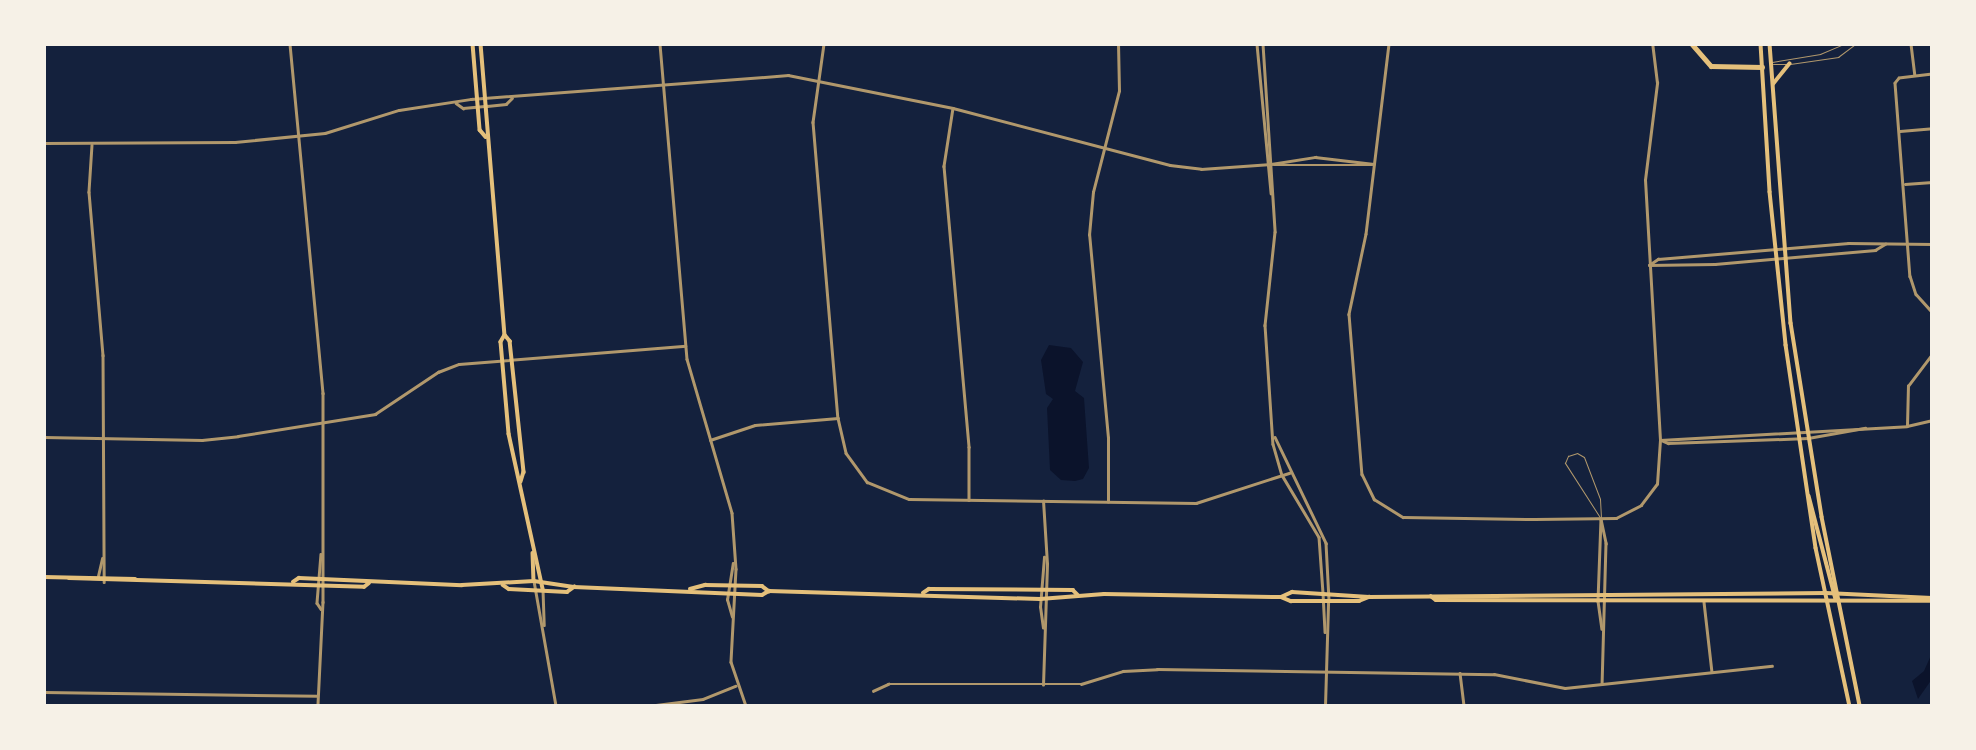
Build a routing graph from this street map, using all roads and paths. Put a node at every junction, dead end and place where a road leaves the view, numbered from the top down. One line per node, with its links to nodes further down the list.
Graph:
1 (290, 44): 34 (street)
2 (473, 44): 26 (main road)
3 (481, 44): 27 (main road)
4 (660, 44): 23 (street)
5 (824, 44): 22 (street)
6 (1118, 44): 38 (street)
7 (1257, 44): 39 (street)
8 (1263, 44): 40 (street)
9 (1389, 44): 41 (street)
10 (1652, 44): 52 (street)
11 (1692, 44): 19 (highway)
12 (1761, 44): 19 (main road)
13 (1770, 44): 17 (main road)
14 (1844, 44): 17 (lane)
15 (1856, 44): 18 (lane)
16 (1911, 44): 21 (street)
17 (1771, 63): 18 (lane); 19 (main road); 24 (main road)
18 (1789, 64): 24 (main road)
19 (1762, 67): 48 (main road)
20 (1932, 74): 21 (street)
21 (1914, 75): 33 (street)
22 (818, 79): 23 (street); 31 (street); 59 (street)
23 (664, 85): 25 (street); 55 (street)
24 (1772, 86): 49 (main road)
25 (512, 98): 27 (street); 30 (street)
26 (477, 99): 27 (street); 28 (street); 29 (main road)
27 (486, 99): 30 (main road)
28 (456, 103): 29 (street); 34 (street)
29 (478, 106): 30 (street); 35 (main road)
30 (487, 106): 35 (main road)
31 (953, 108): 38 (street); 77 (street)
32 (1932, 128): 33 (street)
33 (1900, 131): 43 (street)
34 (298, 136): 37 (street); 61 (street)
35 (486, 137): 54 (main road)
36 (44, 143): 37 (street)
37 (92, 145): 68 (street)
38 (1104, 147): 39 (street); 79 (street)
39 (1266, 164): 40 (street); 44 (street)
40 (1271, 164): 41 (street); 41 (street); 44 (street)
41 (1374, 164): 80 (street)
42 (1932, 182): 43 (street)
43 (1905, 184): 45 (street)
44 (1272, 195): 66 (street)
45 (1907, 243): 46 (street); 47 (street); 53 (street)
46 (1885, 244): 49 (street); 50 (street)
47 (1932, 244)
48 (1776, 248): 49 (street); 51 (main road); 52 (street)
49 (1784, 249): 50 (main road)
50 (1785, 257): 51 (street); 64 (main road)
51 (1776, 258): 52 (street); 65 (main road)
52 (1649, 265): 72 (street)
53 (1932, 312)
54 (505, 335): 57 (main road); 58 (main road)
55 (686, 346): 58 (street); 71 (street)
56 (1932, 354): 62 (street)
57 (503, 358): 58 (street); 61 (street); 75 (main road)
58 (512, 358): 75 (main road)
59 (838, 418): 71 (street); 77 (street)
60 (1932, 420): 62 (street)
61 (322, 423): 68 (street); 89 (street)
62 (1907, 426): 63 (street)
63 (1865, 428): 64 (street); 70 (street)
64 (1807, 430): 65 (street); 70 (main road)
65 (1798, 431): 69 (main road); 72 (street)
66 (1275, 436): 73 (street); 74 (street)
67 (44, 437): 68 (street)
68 (103, 438): 83 (street)
69 (1799, 438): 70 (street); 72 (street); 76 (main road)
70 (1808, 438): 113 (main road)
71 (710, 440): 84 (street)
72 (1660, 440): 80 (street)
73 (1289, 473): 74 (street); 109 (street)
74 (1282, 475): 79 (street); 108 (street)
75 (521, 482): 81 (main road)
76 (1807, 489): 112 (main road); 113 (main road)
77 (969, 500): 78 (street)
78 (1043, 501): 79 (street); 82 (street)
79 (1108, 502)
80 (1601, 519): 80 (lane); 110 (street); 111 (street)
81 (533, 553): 91 (main road); 92 (main road)
82 (1044, 557): 104 (street); 105 (street)
83 (102, 558): 85 (street); 86 (street)
84 (733, 563): 97 (street); 99 (street)
85 (98, 576): 86 (main road); 88 (main road)
86 (104, 576): 90 (main road); 93 (street)
87 (44, 577): 88 (main road)
88 (69, 578): 93 (main road)
89 (321, 578): 94 (main road); 95 (main road); 98 (street)
90 (135, 579): 93 (main road); 94 (main road)
91 (534, 581): 92 (main road); 96 (main road); 102 (street)
92 (541, 581): 100 (main road); 103 (main road)
93 (104, 582)
94 (293, 582): 98 (main road)
95 (369, 583): 96 (main road); 98 (main road)
96 (503, 585): 102 (main road)
97 (728, 585): 99 (main road); 101 (main road); 114 (street)
98 (321, 586): 144 (street)
99 (735, 586): 106 (main road); 115 (street)
100 (574, 587): 101 (main road); 103 (main road)
101 (690, 589): 114 (main road)
102 (535, 590): 103 (main road); 131 (street)
103 (543, 590): 131 (street)
104 (1040, 590): 105 (main road); 107 (main road); 120 (street)
105 (1047, 590): 116 (main road); 121 (street)
106 (769, 591): 107 (main road); 115 (main road)
107 (923, 593): 120 (main road)
108 (1322, 593): 109 (main road); 117 (main road); 123 (street)
109 (1329, 593): 118 (main road); 124 (street)
110 (1598, 593): 111 (main road); 119 (main road); 125 (street)
111 (1606, 593): 112 (main road); 126 (street)
112 (1826, 593): 113 (main road); 128 (main road)
113 (1834, 593): 122 (main road); 129 (main road)
114 (727, 594): 115 (main road); 130 (street)
115 (735, 594): 130 (street)
116 (1078, 595): 117 (main road); 121 (main road)
117 (1281, 597): 123 (main road)
118 (1368, 597): 119 (main road); 124 (main road)
119 (1431, 597): 125 (main road)
120 (1040, 599): 121 (main road); 132 (street)
121 (1046, 599): 132 (street)
122 (1932, 600): 129 (main road)
123 (1322, 601): 124 (main road); 134 (street)
124 (1329, 601): 134 (street)
125 (1598, 601): 126 (main road); 133 (street)
126 (1605, 601): 127 (main road); 133 (street)
127 (1704, 601): 128 (main road); 137 (street)
128 (1829, 601): 129 (main road); 151 (main road)
129 (1838, 601): 152 (main road)
130 (732, 617): 141 (street)
131 (544, 625): 146 (street)
132 (1043, 628): 140 (street)
133 (1602, 629): 139 (street)
134 (1325, 632): 136 (street)
135 (1772, 666): 137 (street)
136 (1324, 671): 138 (street); 140 (street); 149 (street)
137 (1712, 671): 139 (street)
138 (1460, 673): 139 (street); 150 (street)
139 (1602, 684)
140 (1043, 685): 142 (street)
141 (736, 686): 147 (street); 148 (street)
142 (873, 691)
143 (44, 692): 144 (street)
144 (318, 696): 145 (street)
145 (318, 706)
146 (556, 706)
147 (648, 706)
148 (746, 706)
149 (1325, 706)
150 (1464, 706)
151 (1850, 706)
152 (1860, 706)

